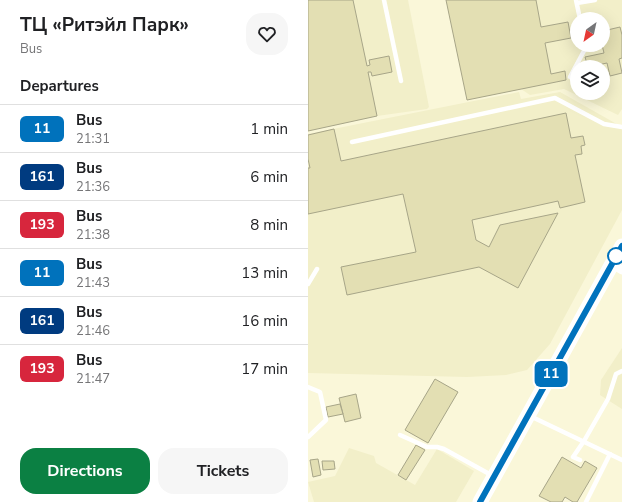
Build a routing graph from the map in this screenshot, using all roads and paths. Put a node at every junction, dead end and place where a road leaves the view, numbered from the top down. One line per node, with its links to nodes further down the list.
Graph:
1 (384, 0): 5 (lane)
2 (595, 0): 3 (lane)
3 (577, 2): 4 (lane)
4 (579, 12)
5 (401, 80)
6 (622, 127): 7 (lane)
7 (352, 142)
8 (622, 246): 9 (main road)
9 (617, 267): 14 (main road)
10 (317, 269): 11 (lane)
11 (308, 284)
12 (622, 371): 17 (lane)
13 (308, 387): 16 (lane)
14 (528, 415): 17 (lane); 21 (main road)
15 (400, 435): 21 (lane)
16 (308, 437)
17 (584, 442): 18 (lane); 19 (lane)
18 (610, 454): 20 (lane); 23 (lane)
19 (580, 460)
20 (622, 460)
21 (494, 477): 22 (main road)
22 (480, 502)
23 (586, 502)

